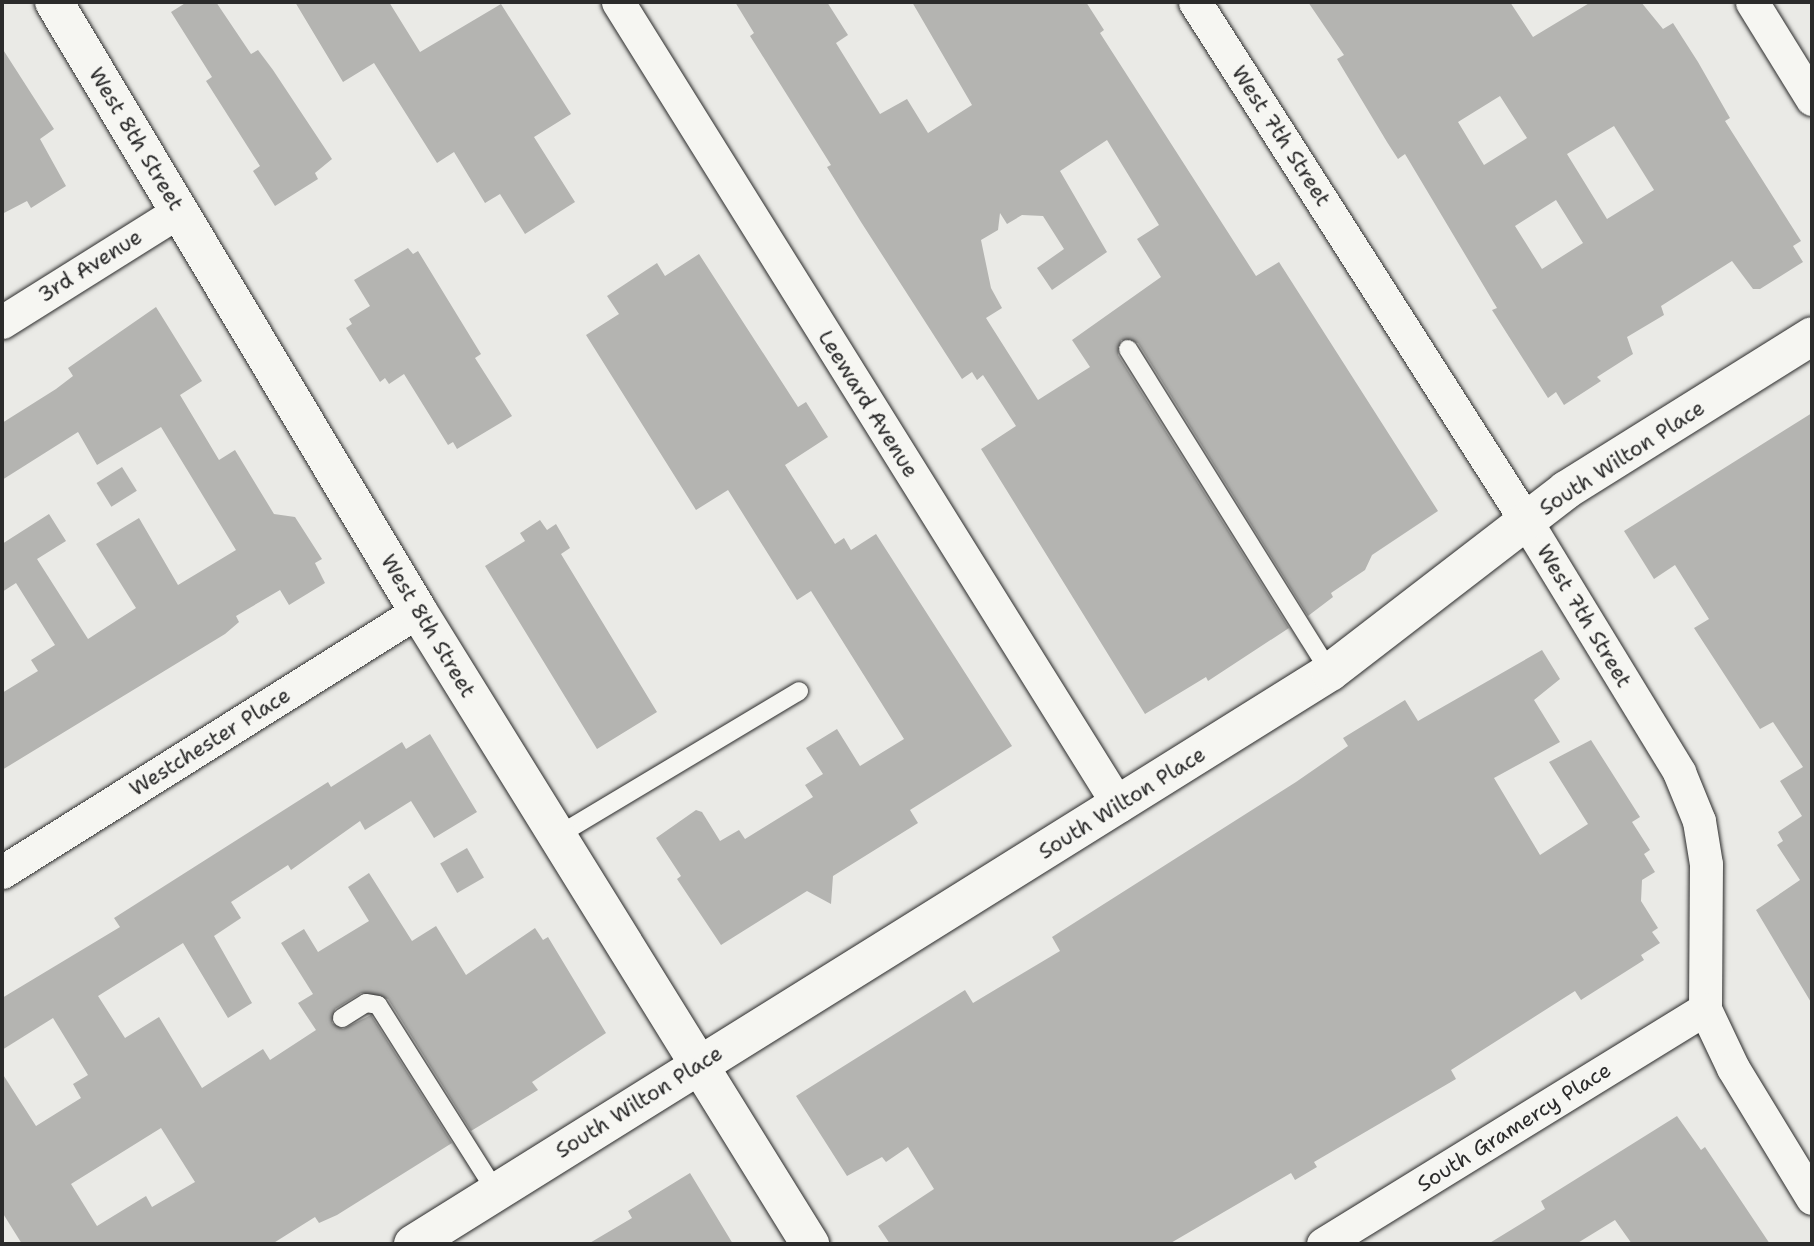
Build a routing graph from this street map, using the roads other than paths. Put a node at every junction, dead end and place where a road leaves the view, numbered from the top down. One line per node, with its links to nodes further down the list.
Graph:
1 (54, 2): 7 (main road, West 8th Street)
2 (618, 2): 15 (street, Leeward Avenue)
3 (1195, 2): 11 (street, West 7th Street)
4 (1752, 2): 5 (street)
5 (1803, 65): 6 (street)
6 (1812, 99)
7 (179, 211): 8 (street, 3rd Avenue); 12 (main road, West 8th Street)
8 (2, 322)
9 (1812, 336): 11 (main road, South Wilton Place)
10 (1128, 349): 13 (lane)
11 (1526, 521): 13 (main road, South Wilton Place); 18 (street, West 7th Street)
12 (418, 611): 16 (main road, West 8th Street); 17 (street, Westchester Place)
13 (1330, 672): 15 (main road, South Wilton Place)
14 (799, 691): 16 (lane)
15 (1119, 806): 20 (main road, South Wilton Place)
16 (557, 836): 20 (main road, West 8th Street)
17 (2, 872)
18 (1704, 1009): 22 (street, West 7th Street); 25 (street, South Gramercy Place)
19 (342, 1018): 21 (lane)
20 (699, 1064): 21 (main road, South Wilton Place); 24 (main road, West 8th Street)
21 (496, 1192): 23 (main road, South Wilton Place)
22 (1812, 1198)
23 (413, 1244)
24 (810, 1244)
25 (1323, 1244)

